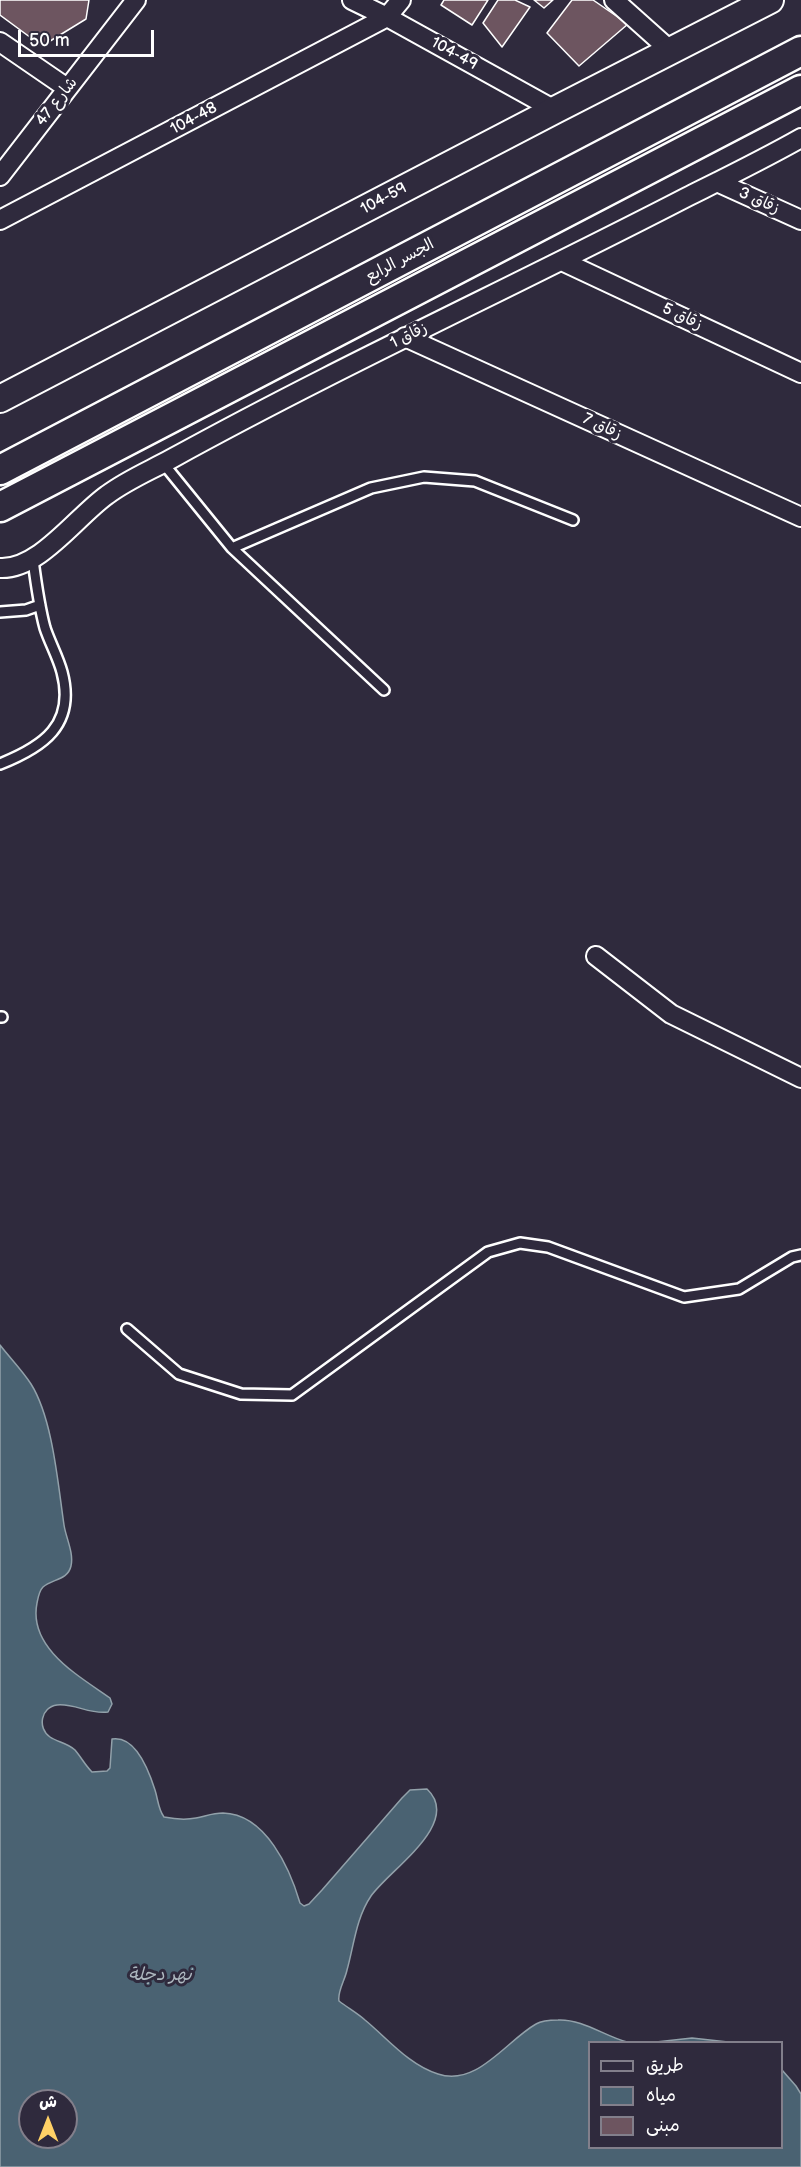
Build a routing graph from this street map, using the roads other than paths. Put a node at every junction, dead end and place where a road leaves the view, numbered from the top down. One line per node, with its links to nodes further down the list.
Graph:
1 (136, 0): 10 (street, شارع 47)
2 (352, 0): 6 (street, 104-49)
3 (401, 0): 6 (street)
4 (614, 0): 8 (street)
5 (770, 0): 8 (street, 104-59)
6 (387, 17): 12 (street, 104-49); 16 (street, 104-48)
7 (0, 42): 10 (street)
8 (671, 51): 12 (street, 104-59)
9 (801, 51): 23 (main road, الجسر الرابع)
10 (67, 88): 14 (street, شارع 47)
11 (801, 90): 24 (main road, الجسر الرابع)
12 (555, 110): 21 (street, 104-59)
13 (801, 138): 15 (street, زقاق 1)
14 (0, 176)
15 (717, 182): 17 (street, زقاق 3); 18 (street, زقاق 1)
16 (0, 220)
17 (801, 220)
18 (562, 261): 19 (street, زقاق 1); 20 (street, زقاق 5)
19 (405, 337): 22 (street, زقاق 1); 25 (street, زقاق 7)
20 (801, 373)
21 (0, 399)
22 (163, 463): 27 (lane); 28 (street, زقاق 1)
23 (0, 470)
24 (0, 507)
25 (800, 517)
26 (573, 520): 27 (lane)
27 (232, 548): 32 (lane)
28 (33, 560): 29 (street); 30 (lane)
29 (0, 568)
30 (40, 605): 31 (lane); 33 (lane)
31 (0, 612)
32 (384, 690)
33 (0, 764)
34 (596, 956): 35 (street)
35 (801, 1078)
36 (801, 1255): 37 (lane)
37 (127, 1329)

